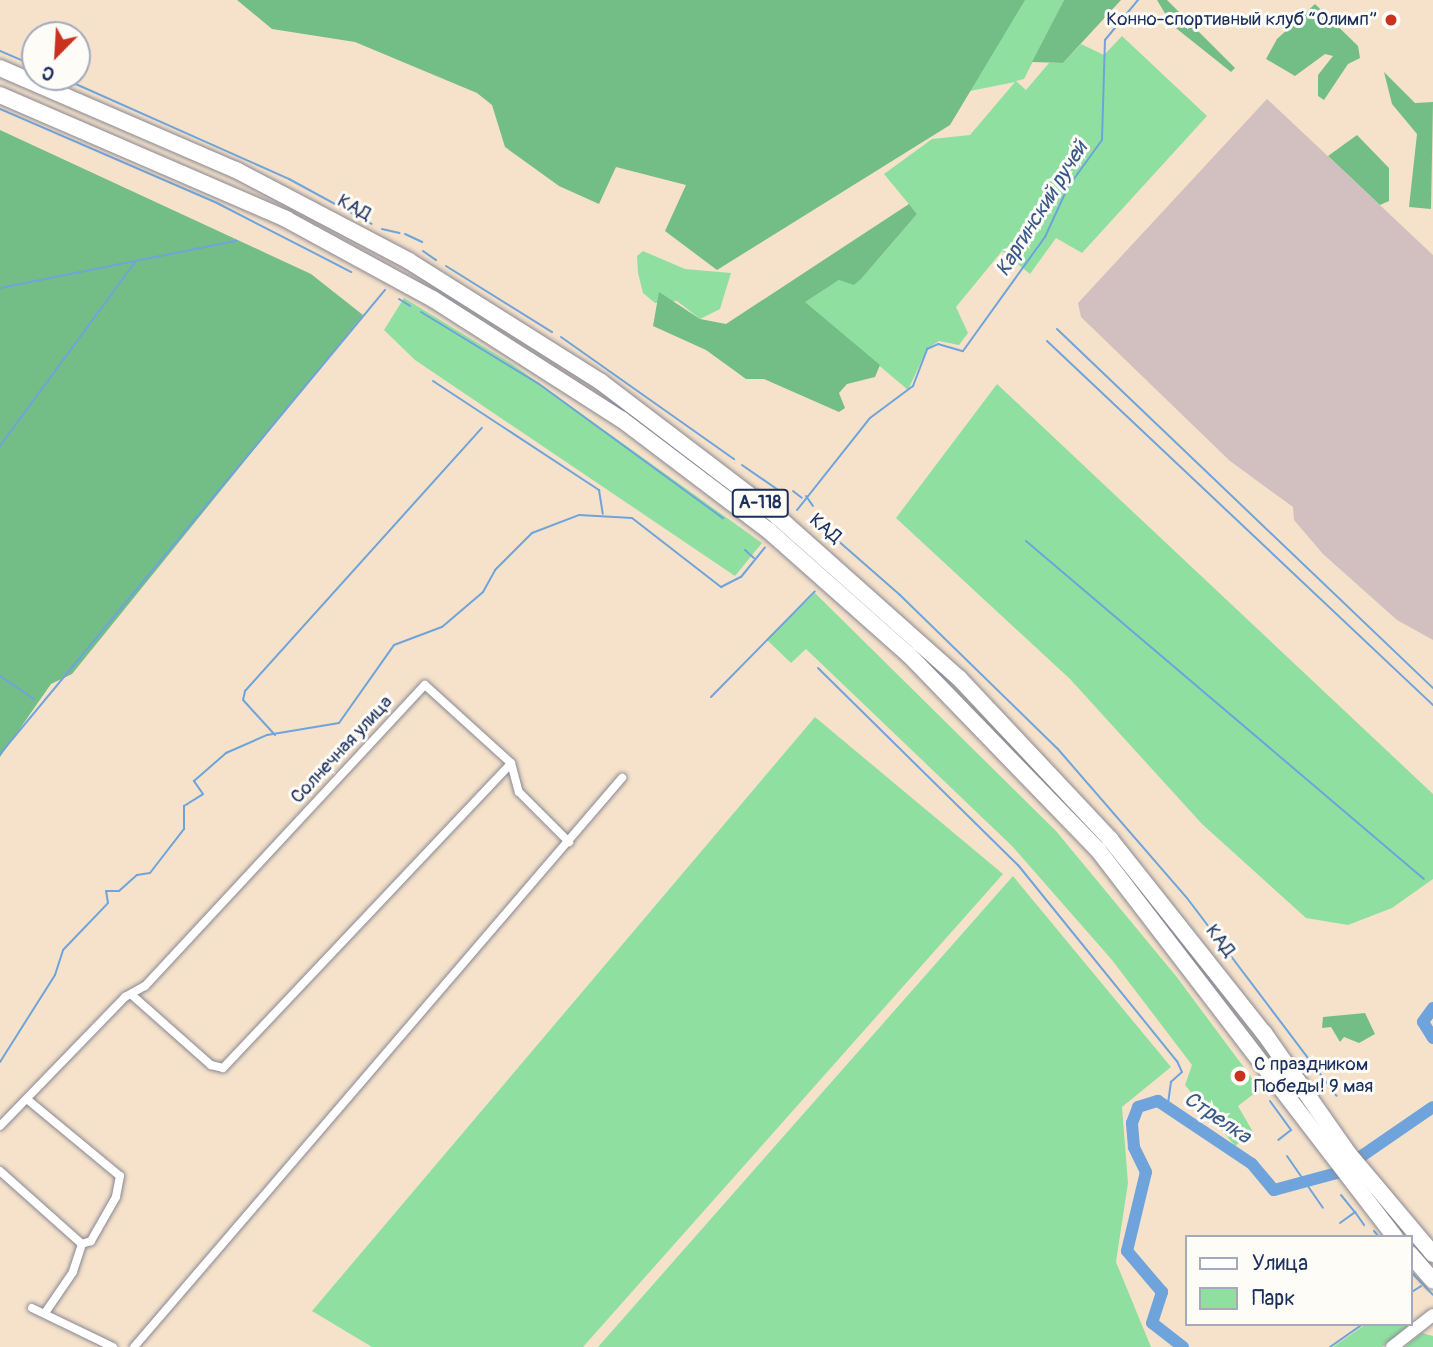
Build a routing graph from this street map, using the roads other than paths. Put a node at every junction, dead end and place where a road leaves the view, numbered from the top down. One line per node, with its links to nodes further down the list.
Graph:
1 (0, 68): 12 (highway, КАД / А-118)
2 (0, 94): 10 (highway, КАД / А-118)
3 (511, 763): 5 (street, Солнечная улица); 6 (street); 6 (street, Солнечная улица)
4 (622, 778): 5 (street)
5 (569, 842): 19 (street)
6 (133, 996): 7 (street)
7 (28, 1100): 8 (street); 11 (street)
8 (0, 1126)
9 (0, 1171): 11 (street)
10 (1393, 1235)
11 (82, 1244): 16 (street)
12 (1433, 1254)
13 (1412, 1256): 14 (highway)
14 (1433, 1280)
15 (32, 1308): 16 (street)
16 (45, 1313): 18 (street)
17 (1433, 1315): 20 (main road)
18 (113, 1347)
19 (134, 1347)
20 (1392, 1347)

